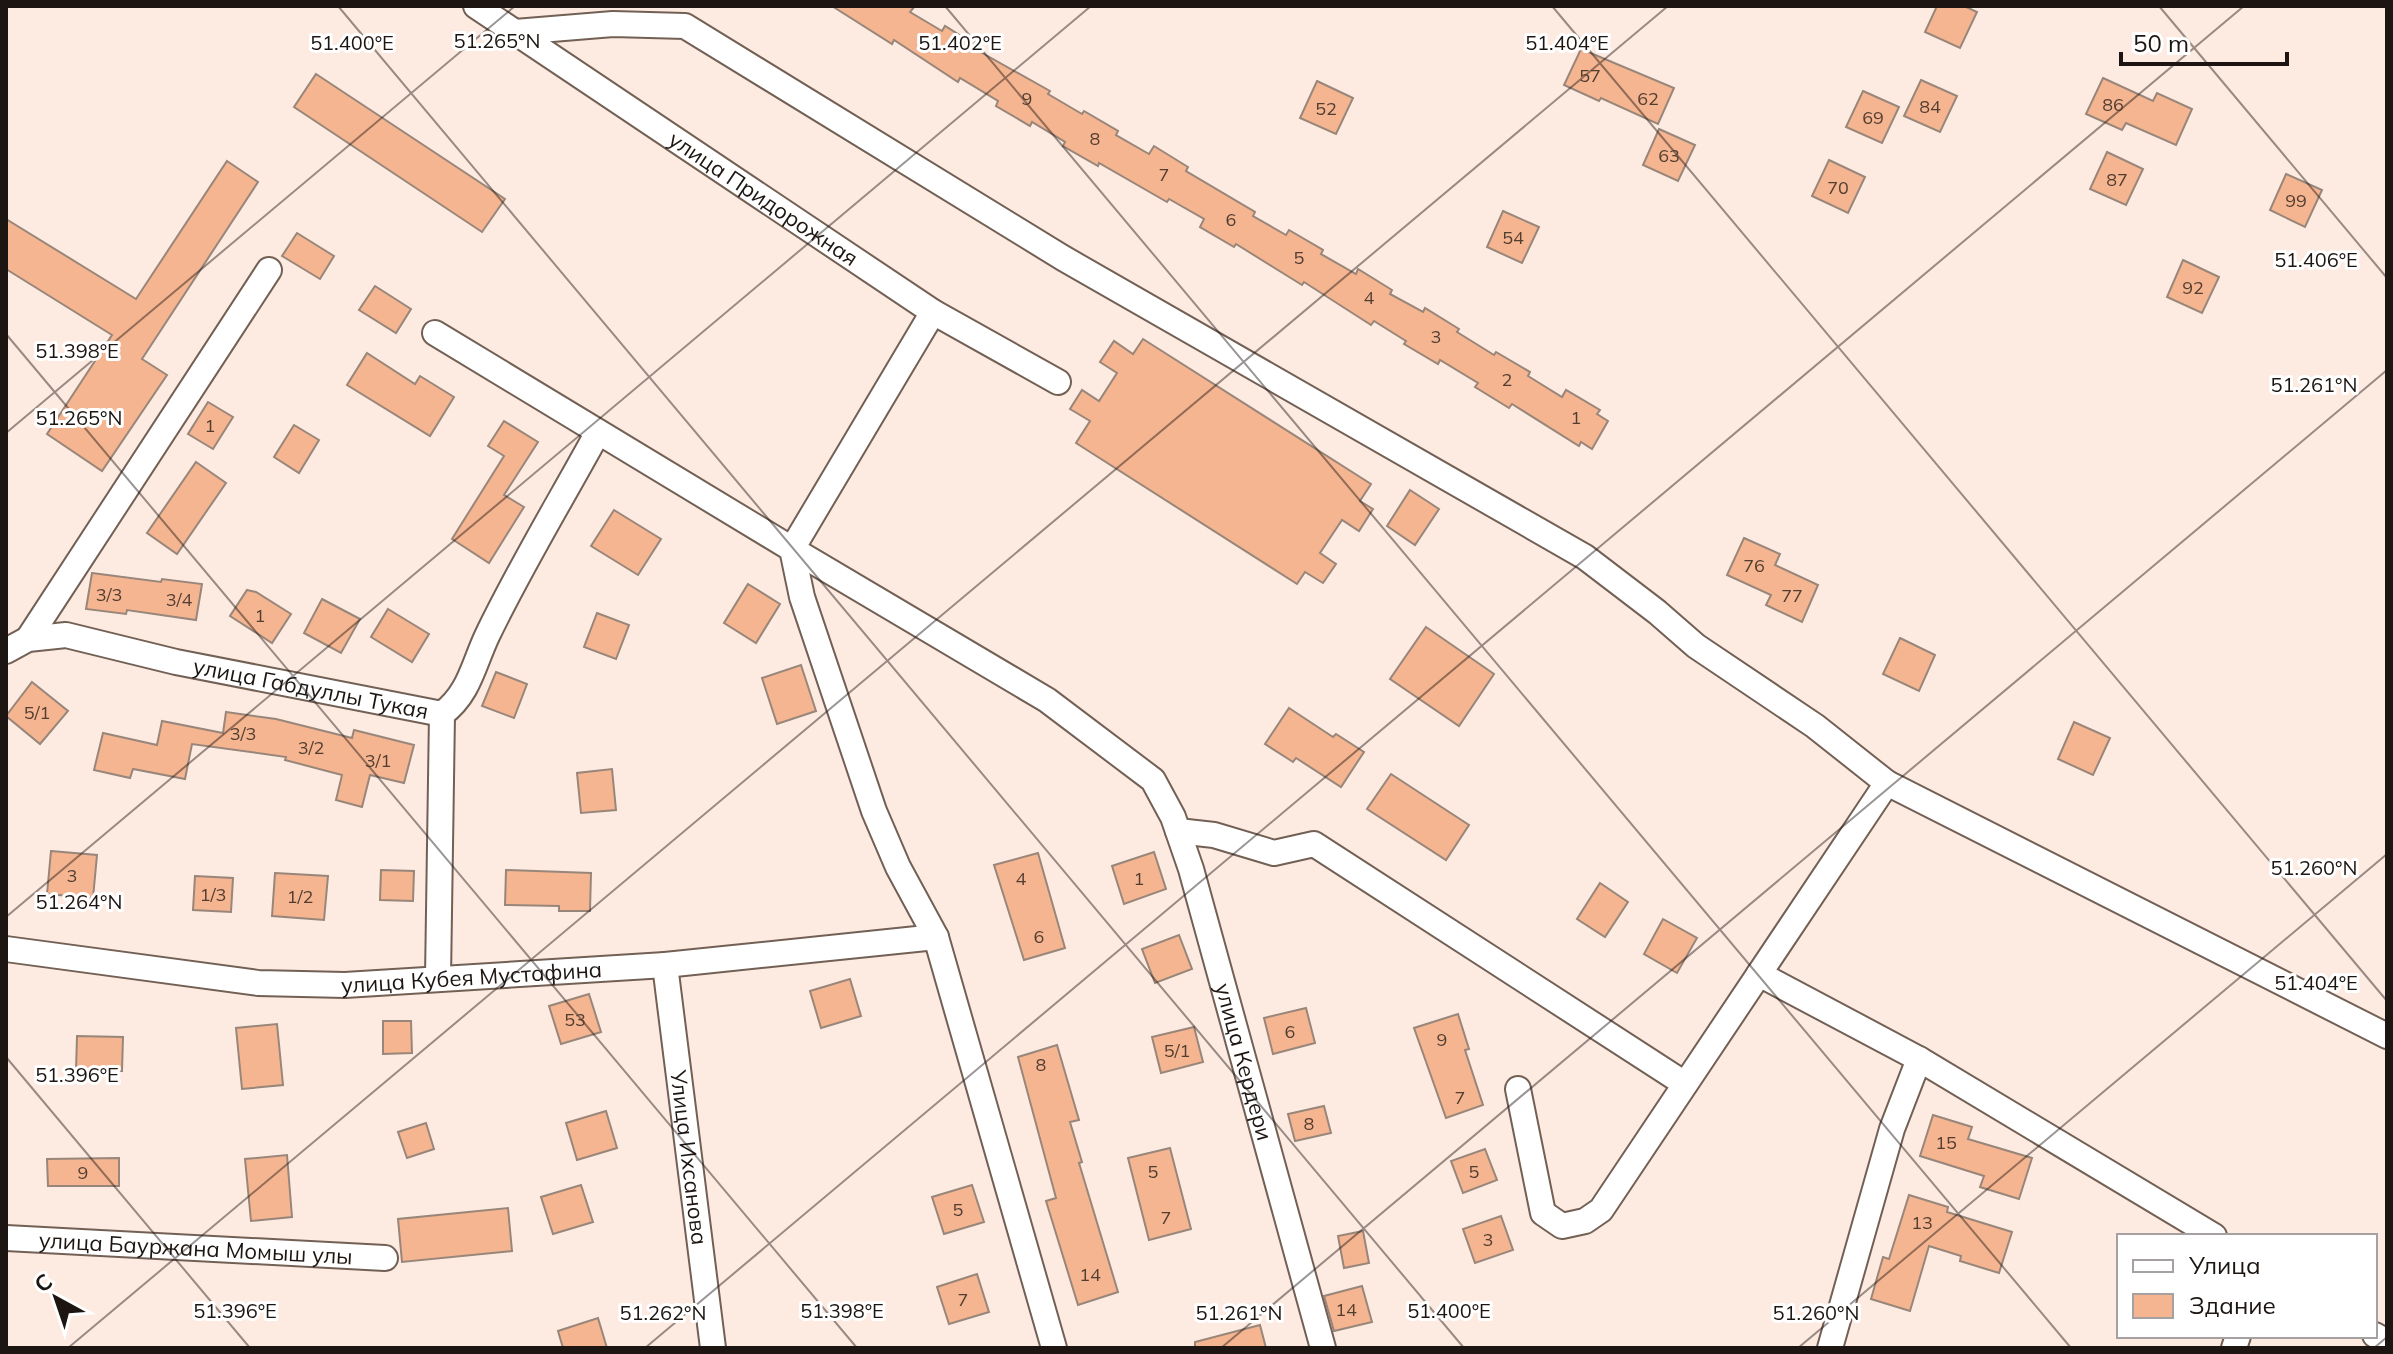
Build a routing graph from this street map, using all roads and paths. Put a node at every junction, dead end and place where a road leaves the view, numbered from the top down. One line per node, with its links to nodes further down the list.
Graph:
1 (476, 6): 2 (street, улица Придорожная)
2 (515, 32): 4 (street, улица Придорожная); 12 (street)
3 (269, 270): 9 (street)
4 (933, 312): 6 (street, улица Придорожная); 8 (street)
5 (435, 333): 7 (street)
6 (1058, 382)
7 (598, 432): 8 (street); 11 (street, улица Габдуллы Тукая)
8 (792, 549): 13 (street, улица Кердери); 14 (street)
9 (28, 639): 10 (street, улица Габдуллы Тукая); 11 (street, улица Габдуллы Тукая)
10 (6, 651)
11 (442, 714): 18 (street)
12 (1887, 783): 17 (street); 19 (street)
13 (1178, 831): 21 (street); 28 (street, улица Кердери)
14 (936, 937): 16 (street, улица Кубея Мустафина); 27 (street)
15 (6, 949): 18 (street, улица Кубея Мустафина)
16 (665, 965): 18 (street, улица Кубея Мустафина); 26 (street, Улица Ихсанова)
17 (1759, 974): 20 (street); 21 (street)
18 (438, 978)
19 (2387, 1036)
20 (1919, 1059): 23 (street); 29 (street)
21 (1685, 1084): 22 (street)
22 (1518, 1089)
23 (2211, 1234)
24 (6, 1238): 25 (street, улица Бауржана Момыш улы)
25 (385, 1258)
26 (713, 1348)
27 (1054, 1348)
28 (1323, 1348)
29 (1830, 1348)

